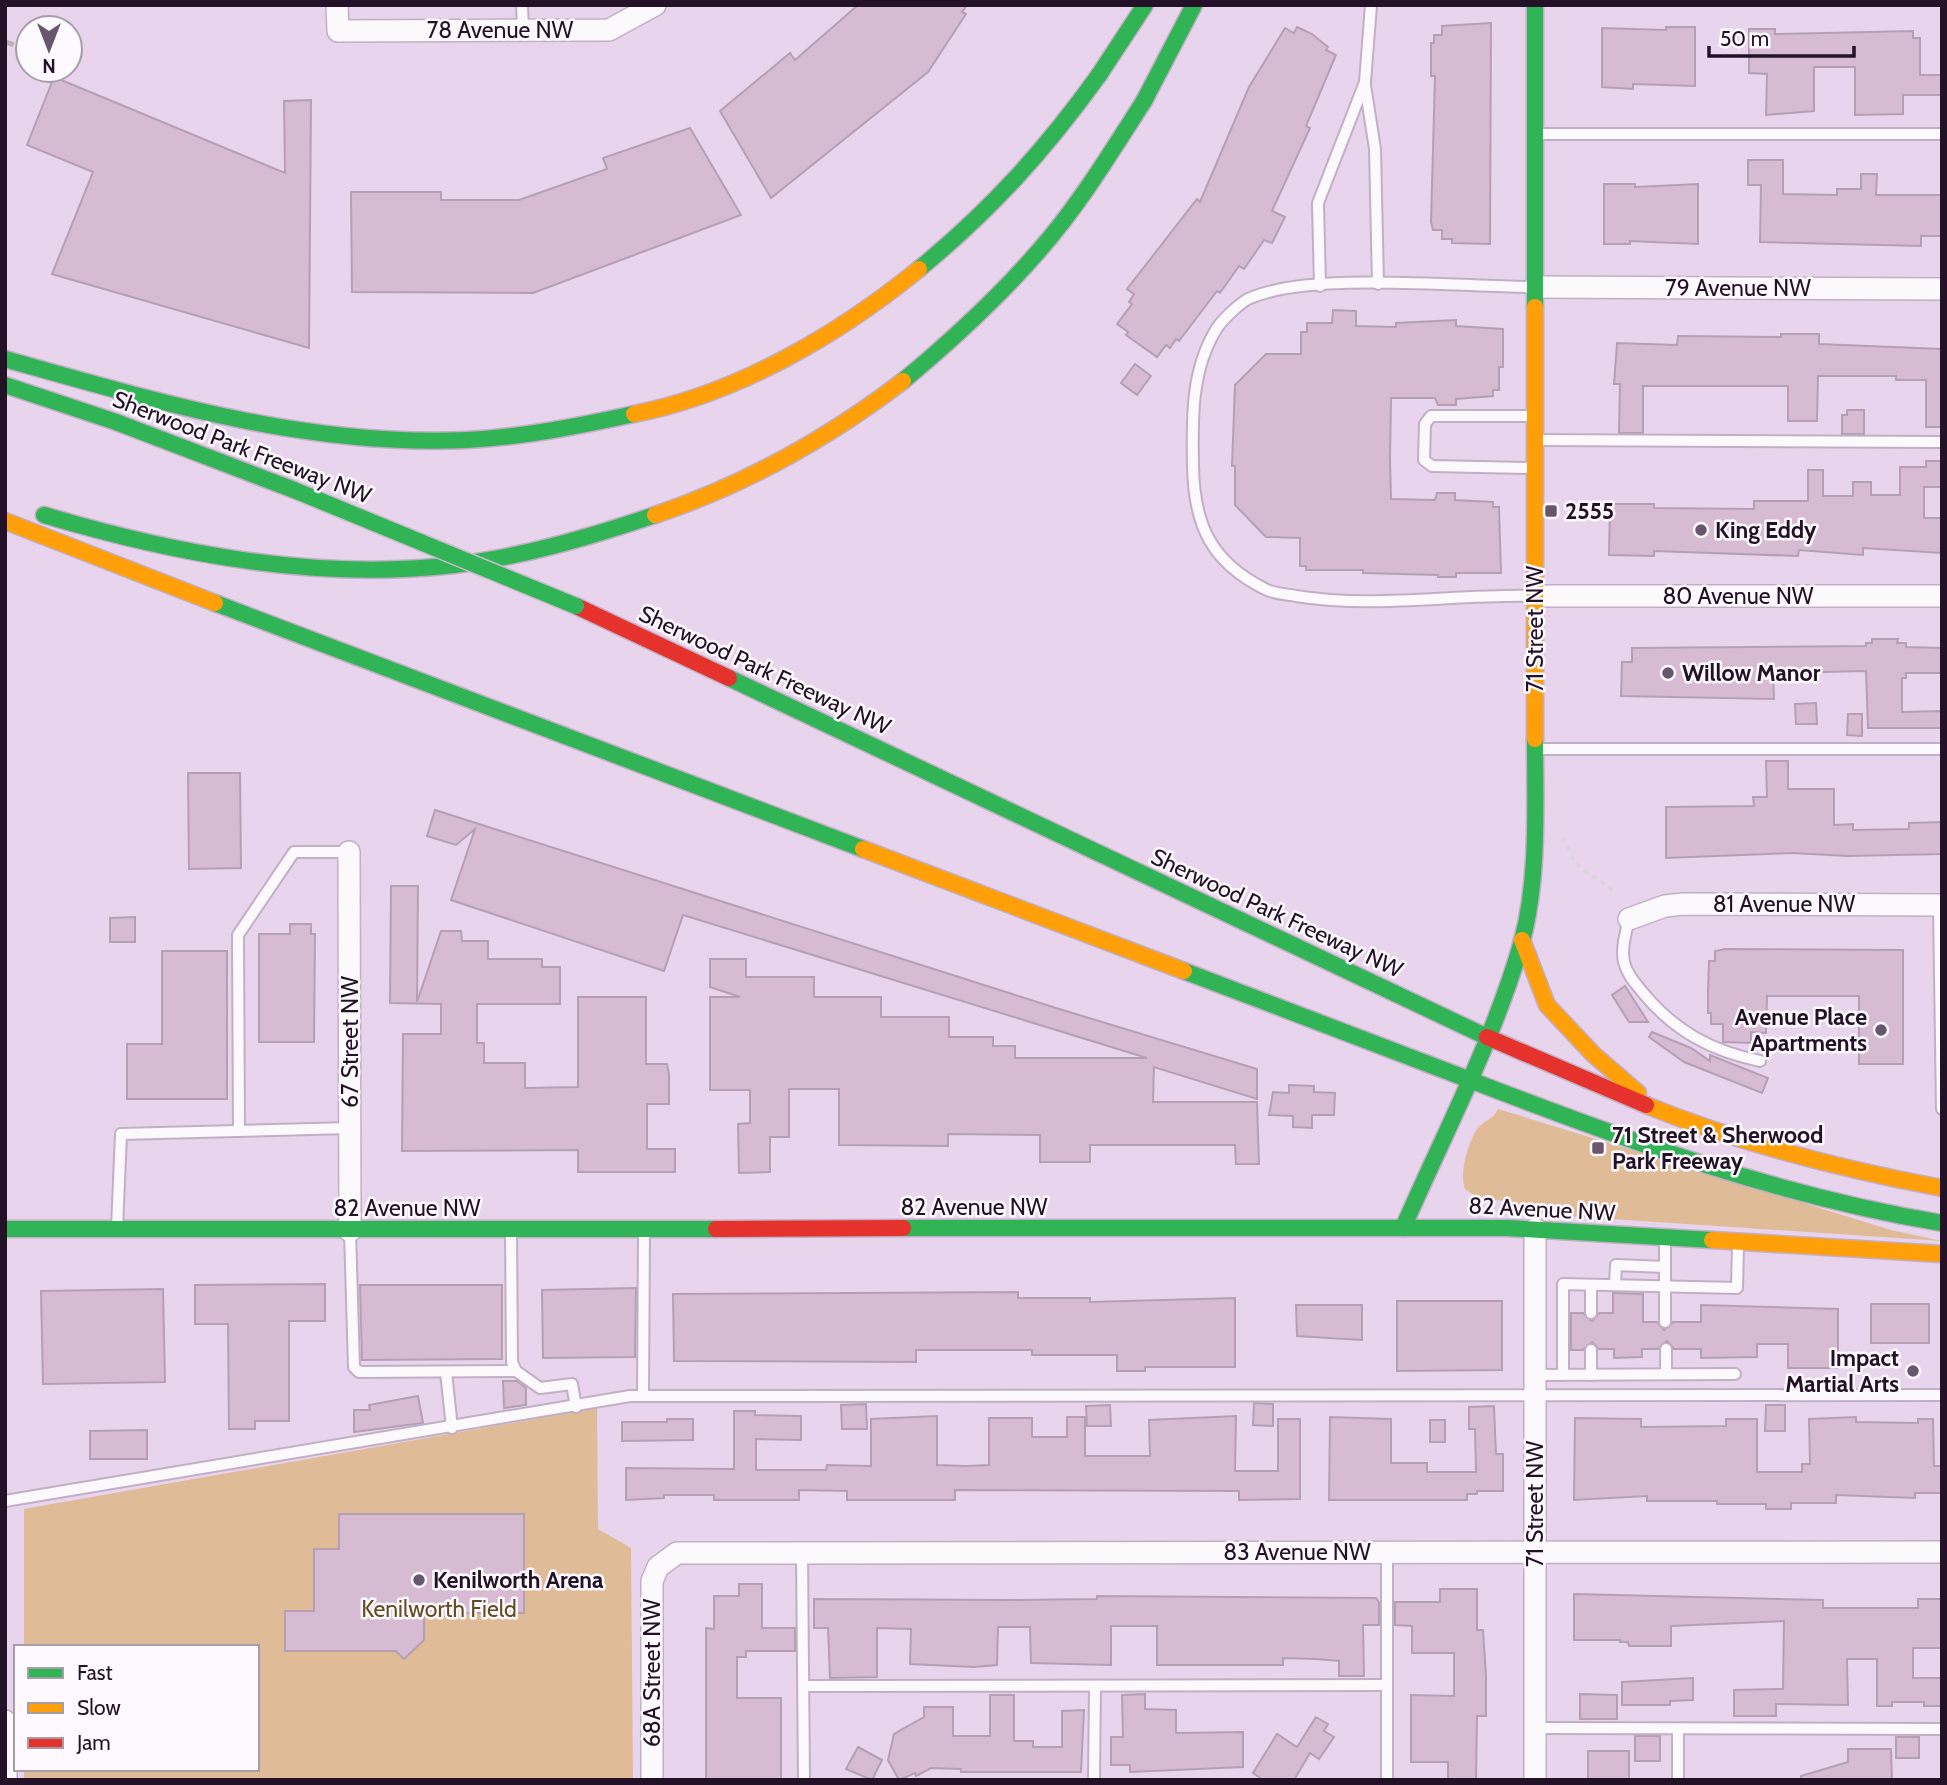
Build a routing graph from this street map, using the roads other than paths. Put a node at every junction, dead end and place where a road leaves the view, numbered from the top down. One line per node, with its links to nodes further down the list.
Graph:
1 (337, 5): 8 (street, 78 Avenue NW)
2 (522, 5): 8 (lane)
3 (655, 5): 8 (street, 78 Avenue NW)
4 (1145, 5): 16 (main road)
5 (1194, 5): 22 (main road)
6 (1371, 5): 9 (lane)
7 (1535, 5): 10 (main road, 71 Street NW)
8 (523, 31)
9 (1365, 82): 12 (lane); 13 (lane)
10 (1535, 134): 11 (lane); 14 (main road, 71 Street NW)
11 (1942, 134)
12 (1378, 284): 13 (lane); 14 (lane)
13 (1320, 286): 24 (lane)
14 (1535, 287): 15 (street, 79 Avenue NW); 18 (main road, 71 Street NW)
15 (1942, 289)
16 (5, 359)
17 (5, 386): 32 (main road, Sherwood Park Freeway NW, bridge)
18 (1535, 415): 19 (main road, 71 Street NW); 21 (lane)
19 (1536, 440): 20 (lane); 21 (main road, 71 Street NW)
20 (1942, 442)
21 (1536, 468): 24 (main road, 71 Street NW)
22 (28, 510)
23 (5, 521): 34 (main road)
24 (1534, 596): 25 (street, 80 Avenue NW); 27 (main road, 71 Street NW)
25 (1942, 596)
26 (1942, 749): 27 (lane)
27 (1535, 750): 31 (main road, 71 Street NW)
28 (349, 852): 37 (street, 67 Street NW); 38 (lane)
29 (1941, 905): 30 (street, 81 Avenue NW); 35 (lane)
30 (1629, 919): 33 (lane)
31 (1522, 940): 32 (main road, 71 Street NW); 36 (main road)
32 (1487, 1037): 34 (main road, 71 Street NW); 36 (main road)
33 (1760, 1061)
34 (1470, 1080): 40 (main road); 41 (main road, 71 Street NW)
35 (1942, 1109)
36 (1661, 1113): 39 (main road)
37 (350, 1128): 38 (lane); 45 (street, 67 Street NW)
38 (239, 1131): 44 (lane)
39 (1942, 1188)
40 (1942, 1223)
41 (1404, 1228): 43 (main road, 82 Avenue NW); 47 (main road, 82 Avenue NW)
42 (5, 1229): 44 (main road, 82 Avenue NW)
43 (1535, 1229): 48 (main road, 82 Avenue NW); 65 (street, 71 Street NW)
44 (117, 1230): 45 (main road, 82 Avenue NW)
45 (350, 1231): 46 (main road, 82 Avenue NW); 60 (lane)
46 (511, 1231): 47 (main road, 82 Avenue NW); 59 (lane)
47 (644, 1231): 67 (lane)
48 (1665, 1239): 49 (main road, 82 Avenue NW); 51 (lane)
49 (1738, 1243): 50 (main road, 82 Avenue NW); 54 (lane)
50 (1942, 1254)
51 (1665, 1266): 53 (lane); 54 (lane)
52 (1591, 1285): 53 (lane); 55 (lane); 63 (lane)
53 (1615, 1285): 54 (lane)
54 (1665, 1286): 56 (lane)
55 (1591, 1313)
56 (1665, 1322)
57 (1666, 1349): 61 (lane)
58 (1591, 1350): 64 (lane)
59 (516, 1371): 60 (lane); 68 (lane)
60 (446, 1372): 69 (lane)
61 (1666, 1374): 62 (lane); 64 (lane)
62 (1735, 1374)
63 (1563, 1375): 64 (lane); 65 (lane)
64 (1591, 1375)
65 (1534, 1385): 66 (lane); 67 (lane); 72 (street, 71 Street NW)
66 (1942, 1395)
67 (643, 1396): 68 (lane)
68 (576, 1407): 69 (lane)
69 (452, 1428): 70 (lane)
70 (5, 1501)
71 (803, 1551): 73 (street, 83 Avenue NW); 75 (street, 83 Avenue NW); 77 (lane)
72 (1535, 1551): 73 (street, 83 Avenue NW); 74 (street, 83 Avenue NW); 80 (street, 71 Street NW)
73 (1387, 1552): 76 (lane)
74 (1942, 1552)
75 (658, 1567): 84 (street, 68A Street NW)
76 (1387, 1685): 78 (lane); 87 (lane)
77 (805, 1686): 78 (lane); 85 (lane)
78 (1095, 1686): 86 (lane)
79 (5, 1721): 83 (street)
80 (1535, 1728): 81 (lane); 88 (street, 71 Street NW)
81 (1678, 1729): 82 (lane); 89 (lane)
82 (1942, 1729)
83 (6, 1780)
84 (652, 1780)
85 (804, 1780)
86 (1094, 1780)
87 (1387, 1780)
88 (1535, 1780)
89 (1678, 1780)

